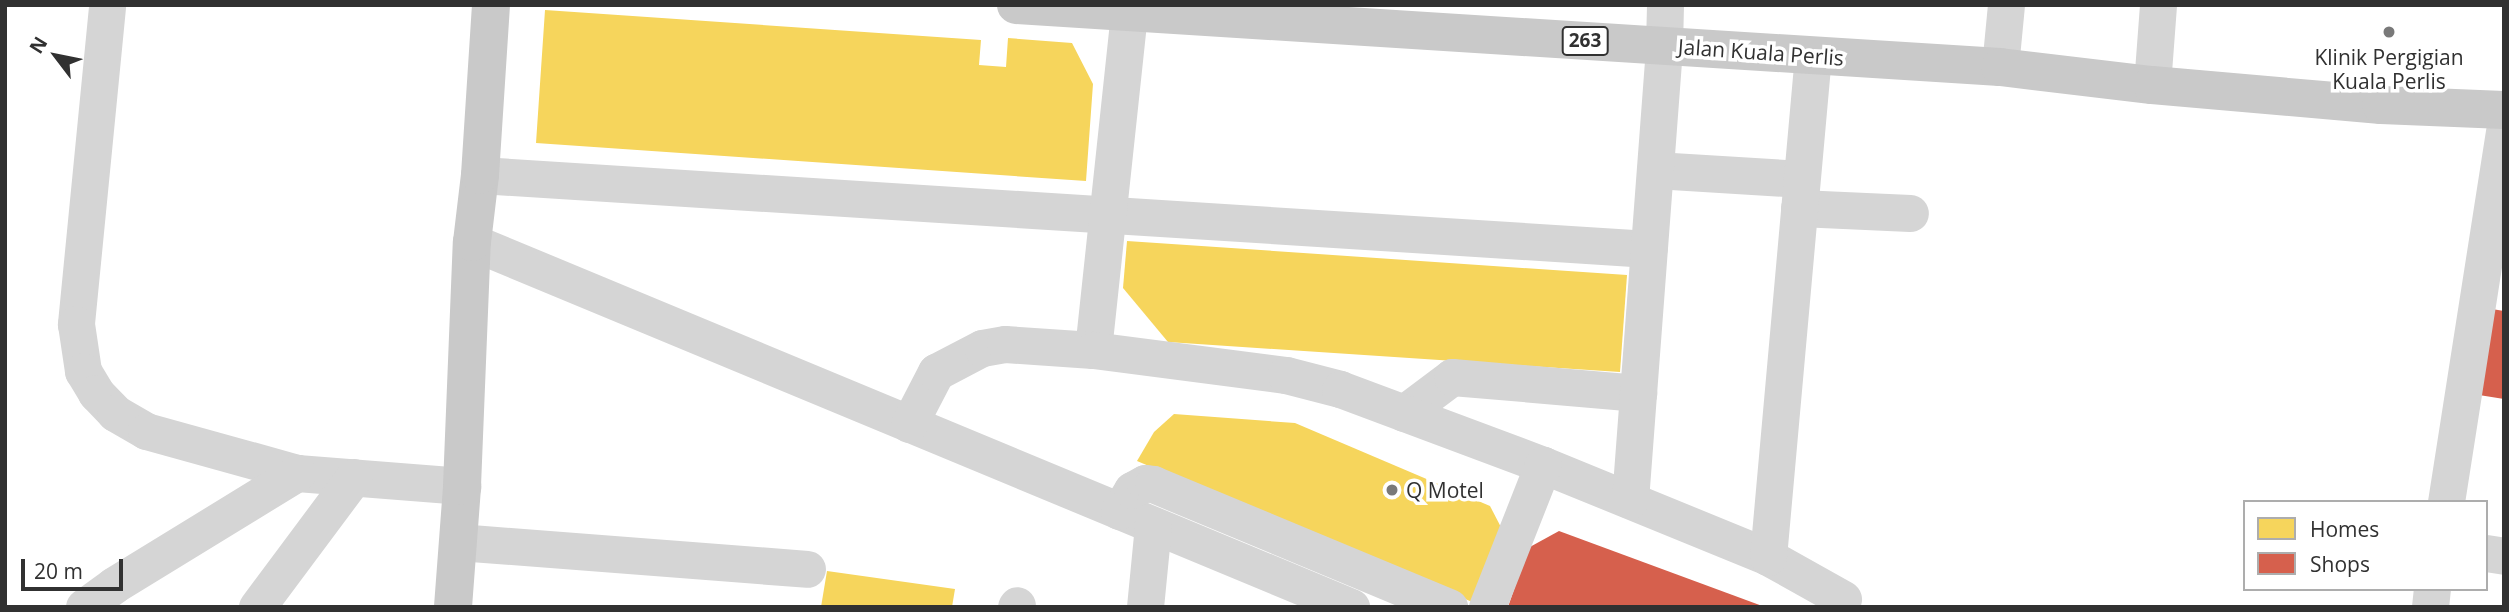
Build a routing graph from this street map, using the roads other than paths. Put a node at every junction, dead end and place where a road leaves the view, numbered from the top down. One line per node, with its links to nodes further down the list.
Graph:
1 (491, 5): 17 (main road)
2 (1016, 5): 3 (main road, Jalan Kuala Perlis / 263)
3 (1023, 5): 8 (main road, Jalan Kuala Perlis / 263)
4 (1665, 5): 10 (street)
5 (2006, 5): 12 (street)
6 (2158, 5): 13 (street)
7 (107, 7): 29 (street)
8 (1130, 8): 9 (main road, Jalan Kuala Perlis / 263); 20 (street)
9 (1331, 15): 10 (main road, Jalan Kuala Perlis / 263)
10 (1664, 46): 11 (main road, Jalan Kuala Perlis / 263); 16 (street)
11 (1813, 55): 12 (main road, Jalan Kuala Perlis / 263); 18 (street)
12 (2000, 67): 13 (main road, Jalan Kuala Perlis / 263)
13 (2152, 85): 14 (main road, Jalan Kuala Perlis / 263)
14 (2504, 110)
15 (2504, 130): 23 (street)
16 (1655, 170): 18 (street); 22 (street)
17 (481, 175): 20 (street); 21 (main road)
18 (1800, 194): 19 (street); 37 (street)
19 (1910, 213)
20 (1107, 215): 22 (street); 24 (street)
21 (472, 242): 27 (street); 31 (main road)
22 (1649, 249): 25 (street)
23 (2493, 256): 33 (street)
24 (1093, 350): 26 (street); 27 (street)
25 (1638, 393): 26 (street); 32 (street)
26 (1404, 413): 28 (street)
27 (909, 424): 34 (street)
28 (1543, 465): 32 (street); 46 (street)
29 (297, 473): 30 (street); 41 (street)
30 (354, 477): 31 (street); 42 (street)
31 (462, 486): 36 (main road)
32 (1630, 500): 37 (street)
33 (2446, 500)
34 (1119, 511): 35 (street); 45 (street)
35 (1153, 525): 40 (street); 44 (street)
36 (458, 542): 38 (street); 43 (main road)
37 (1768, 557): 39 (street)
38 (807, 569)
39 (1843, 599)
40 (1347, 606)
41 (84, 607)
42 (257, 607)
43 (453, 607)
44 (1145, 607)
45 (1449, 607)
46 (1487, 607)

